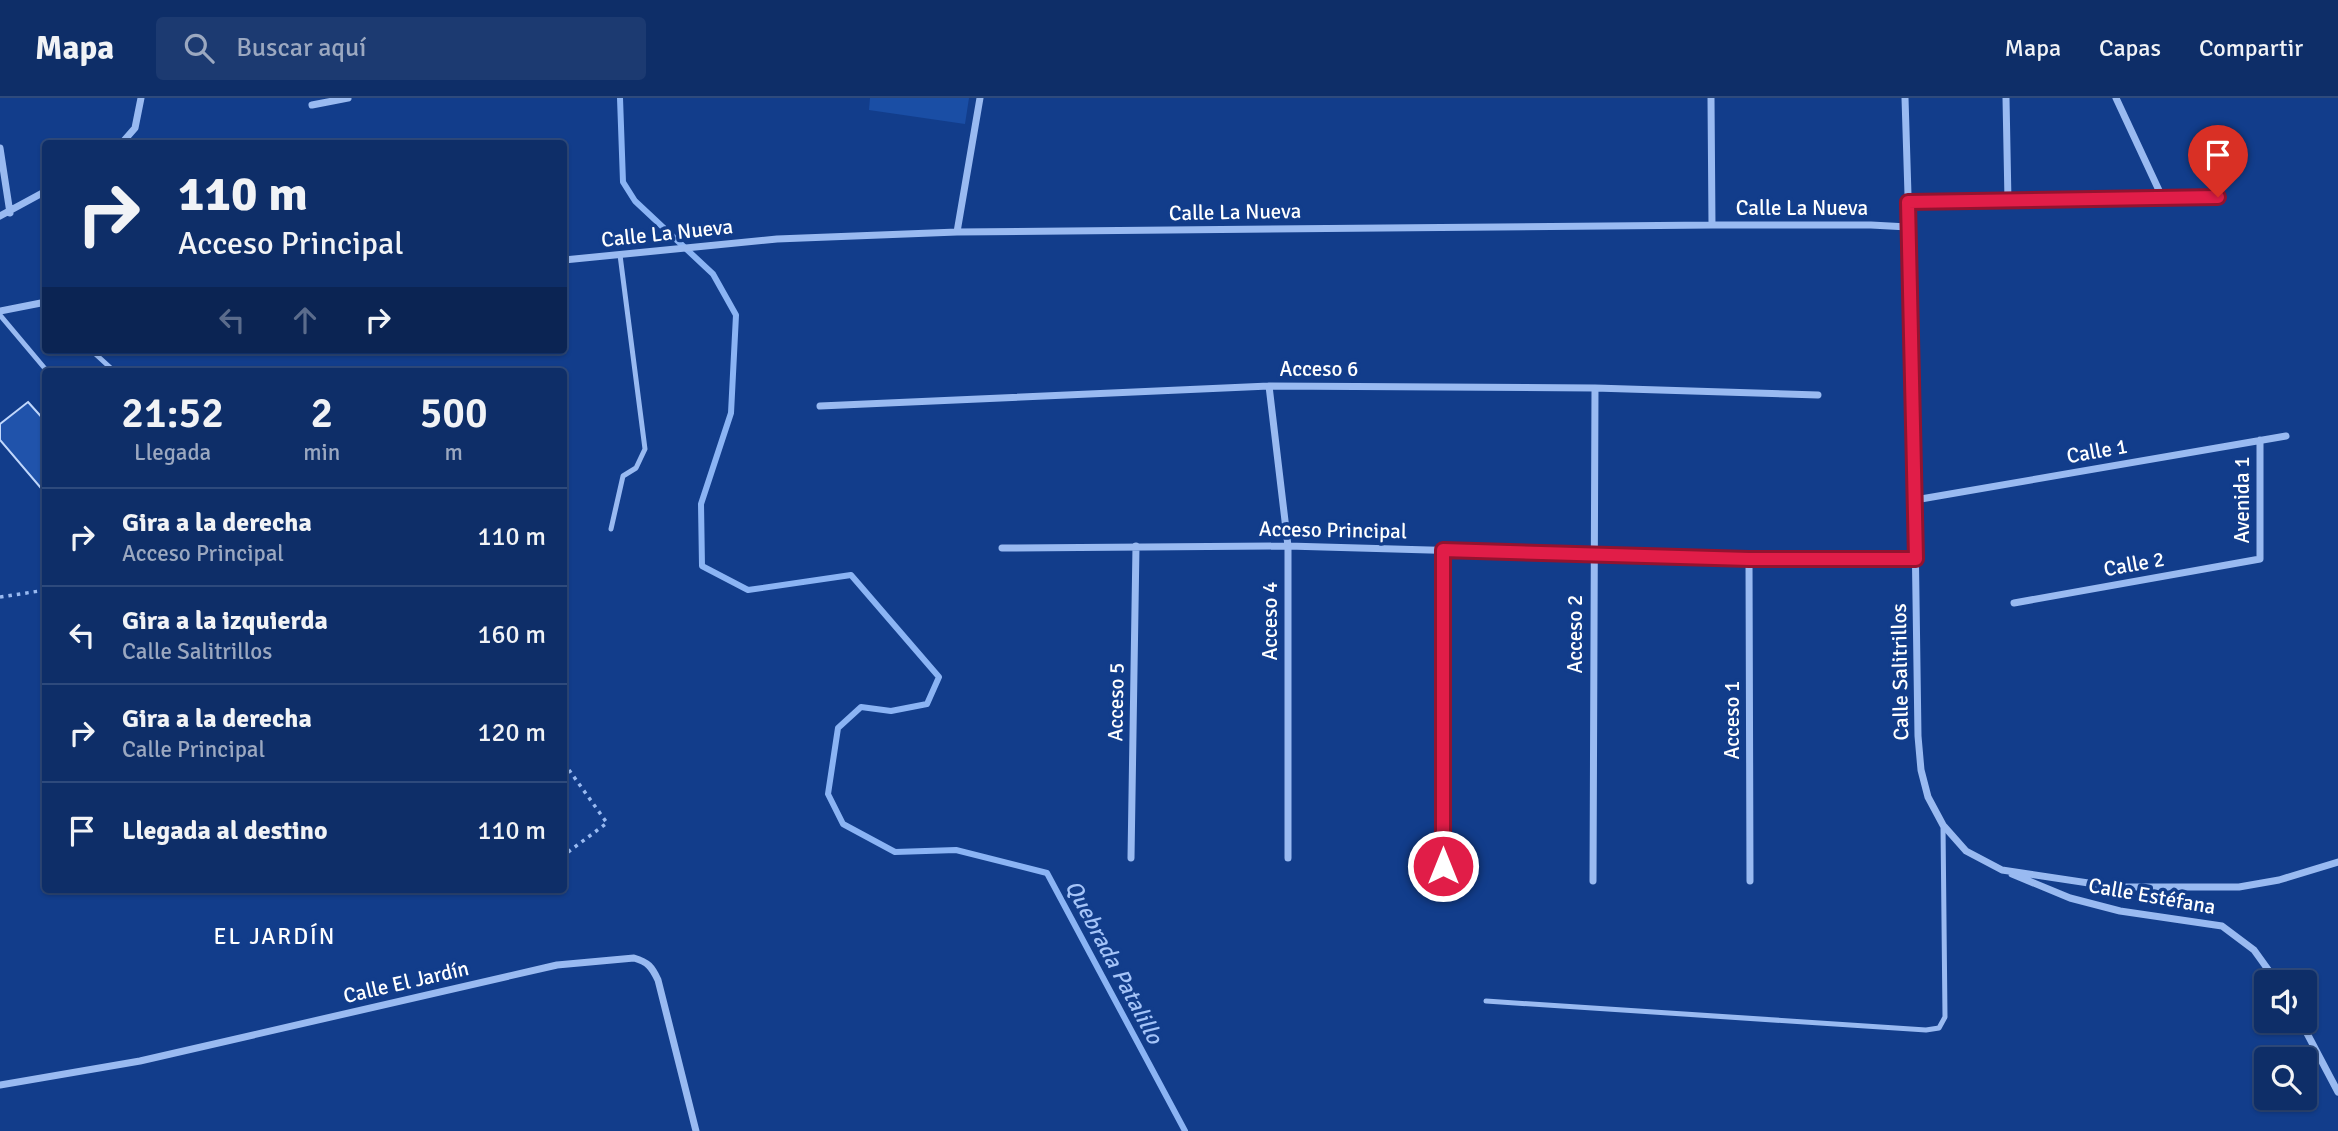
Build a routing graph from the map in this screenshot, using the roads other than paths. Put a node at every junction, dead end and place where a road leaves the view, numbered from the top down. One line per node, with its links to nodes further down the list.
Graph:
1 (141, 98): 9 (street)
2 (348, 98): 8 (street)
3 (980, 98): 20 (street)
4 (1711, 98): 18 (street)
5 (1905, 98): 15 (street, Calle Salitrillos)
6 (2006, 98): 14 (street)
7 (2116, 98): 13 (street)
8 (312, 105)
9 (124, 140)
10 (0, 148): 16 (street)
11 (42, 193): 16 (street)
12 (2218, 197): 13 (street)
13 (2163, 200): 14 (street)
14 (2008, 201): 15 (street)
15 (1908, 202): 19 (street, Calle Salitrillos)
16 (10, 213): 17 (street)
17 (0, 216)
18 (1712, 225): 19 (street, Calle La Nueva); 20 (street, Calle La Nueva)
19 (1908, 228): 34 (street, Calle Salitrillos)
20 (957, 232): 21 (street, Calle La Nueva)
21 (620, 255): 22 (street, Calle La Nueva); 35 (lane)
22 (567, 260)
23 (42, 304): 24 (street)
24 (0, 313): 26 (lane)
25 (95, 354): 27 (lane)
26 (45, 368)
27 (111, 368)
28 (1269, 386): 29 (street, Acceso 6); 31 (street, Acceso 6); 37 (street, Acceso 4)
29 (1595, 388): 30 (street, Acceso 6); 40 (street, Acceso 2)
30 (1818, 395)
31 (820, 405)
32 (2286, 436): 33 (street, Calle 1)
33 (2260, 440): 34 (street, Calle 1); 43 (street, Avenida 1)
34 (1915, 500): 42 (street, Calle Salitrillos)
35 (611, 529)
36 (1136, 546): 37 (street, Acceso Principal); 38 (street, Acceso Principal); 46 (street, Acceso 5)
37 (1288, 546): 39 (street, Acceso Principal); 47 (street, Acceso 4)
38 (1002, 548)
39 (1443, 550): 40 (street, Acceso Principal); 49 (street)
40 (1592, 553): 41 (street, Acceso Principal); 51 (street, Acceso 2)
41 (1749, 559): 42 (street, Acceso Principal); 52 (street, Acceso 1)
42 (1916, 559): 45 (street, Calle Salitrillos)
43 (2260, 559): 44 (street, Calle 2)
44 (2014, 603)
45 (1943, 825): 50 (street, Calle Salitrillos); 54 (lane)
46 (1131, 858)
47 (1288, 858)
48 (2338, 862): 50 (street, Calle Salitrillos)
49 (1443, 866)
50 (2002, 870): 53 (street, Calle Estéfana)
51 (1593, 881)
52 (1750, 881)
53 (2268, 970)
54 (1486, 1001)
55 (2307, 1033): 57 (street)
56 (0, 1085): 58 (street, Calle El Jardín)
57 (2338, 1092)
58 (696, 1131)

